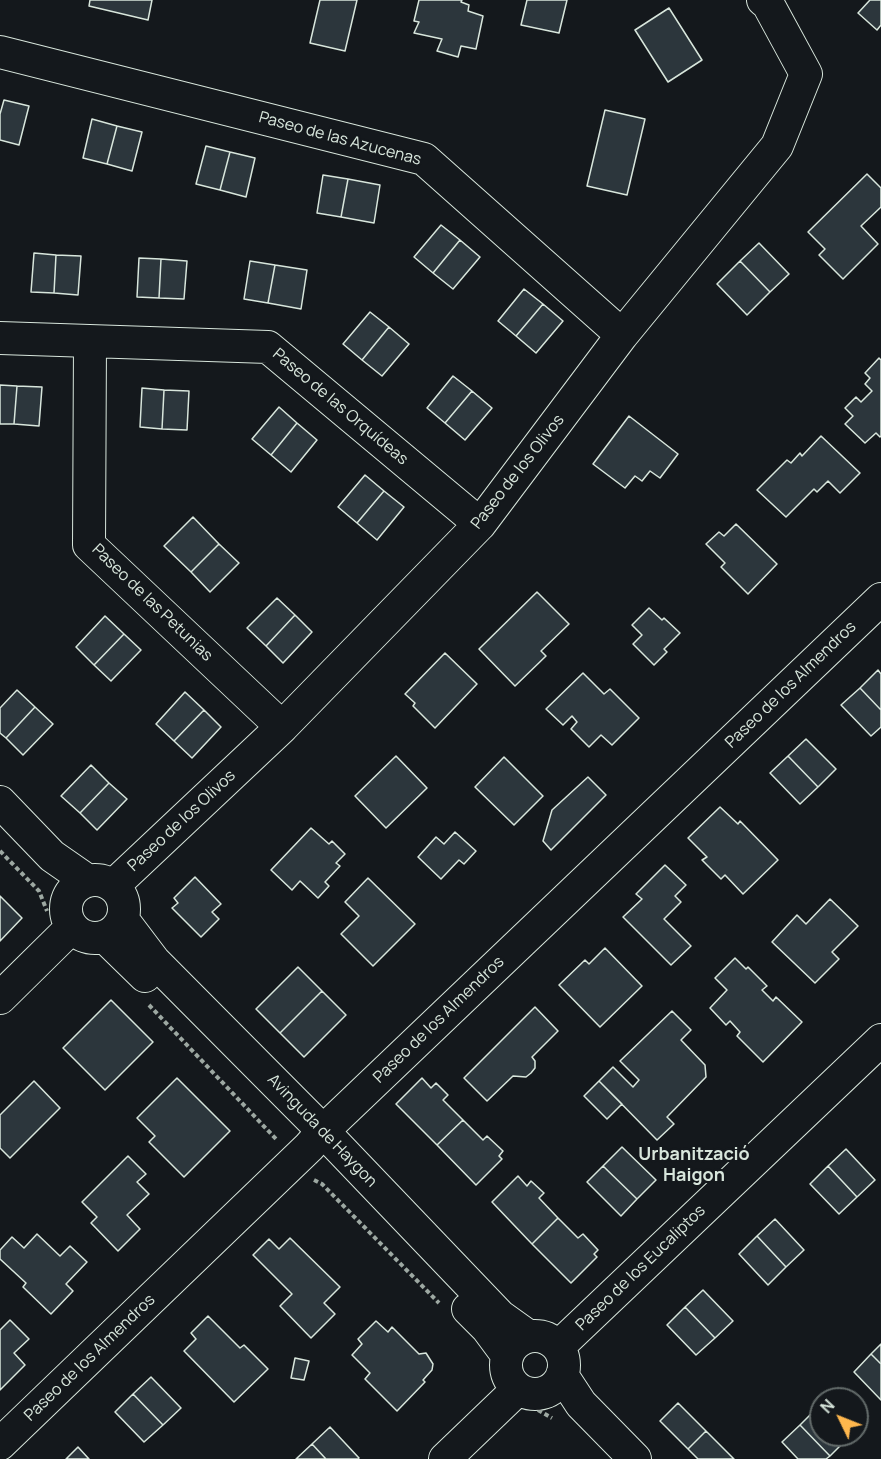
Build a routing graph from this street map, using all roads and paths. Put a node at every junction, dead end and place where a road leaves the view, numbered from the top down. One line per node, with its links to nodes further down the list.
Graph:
1 (763, 0): 3 (street, Paseo de los Olivos)
2 (0, 52): 3 (street, Paseo de las Azucenas)
3 (622, 335): 6 (street, Paseo de los Olivos)
4 (0, 338): 5 (street, Paseo de las Orquídeas)
5 (90, 342): 6 (street, Paseo de las Orquídeas); 8 (street, Paseo de las Petunias)
6 (480, 524): 8 (street, Paseo de los Olivos)
7 (881, 599): 15 (street, Paseo de los Almendros)
8 (282, 727): 11 (street, Paseo de los Olivos)
9 (0, 802): 11 (street)
10 (0, 824): 11 (street)
11 (85, 898): 12 (street); 12 (street); 13 (street, Paseo de los Olivos)
12 (114, 929): 15 (street, Avinguda de Haygon)
13 (0, 998)
14 (881, 1040): 17 (street, Paseo de los Eucaliptos)
15 (316, 1139): 16 (street, Avinguda de Haygon); 18 (street, Paseo de los Almendros)
16 (518, 1346): 17 (street); 17 (street, Avinguda de Haygon)
17 (546, 1376): 19 (street, Paseo de los Eucaliptos); 20 (street); 21 (street)
18 (0, 1444)
19 (444, 1459)
20 (613, 1459)
21 (635, 1459)

